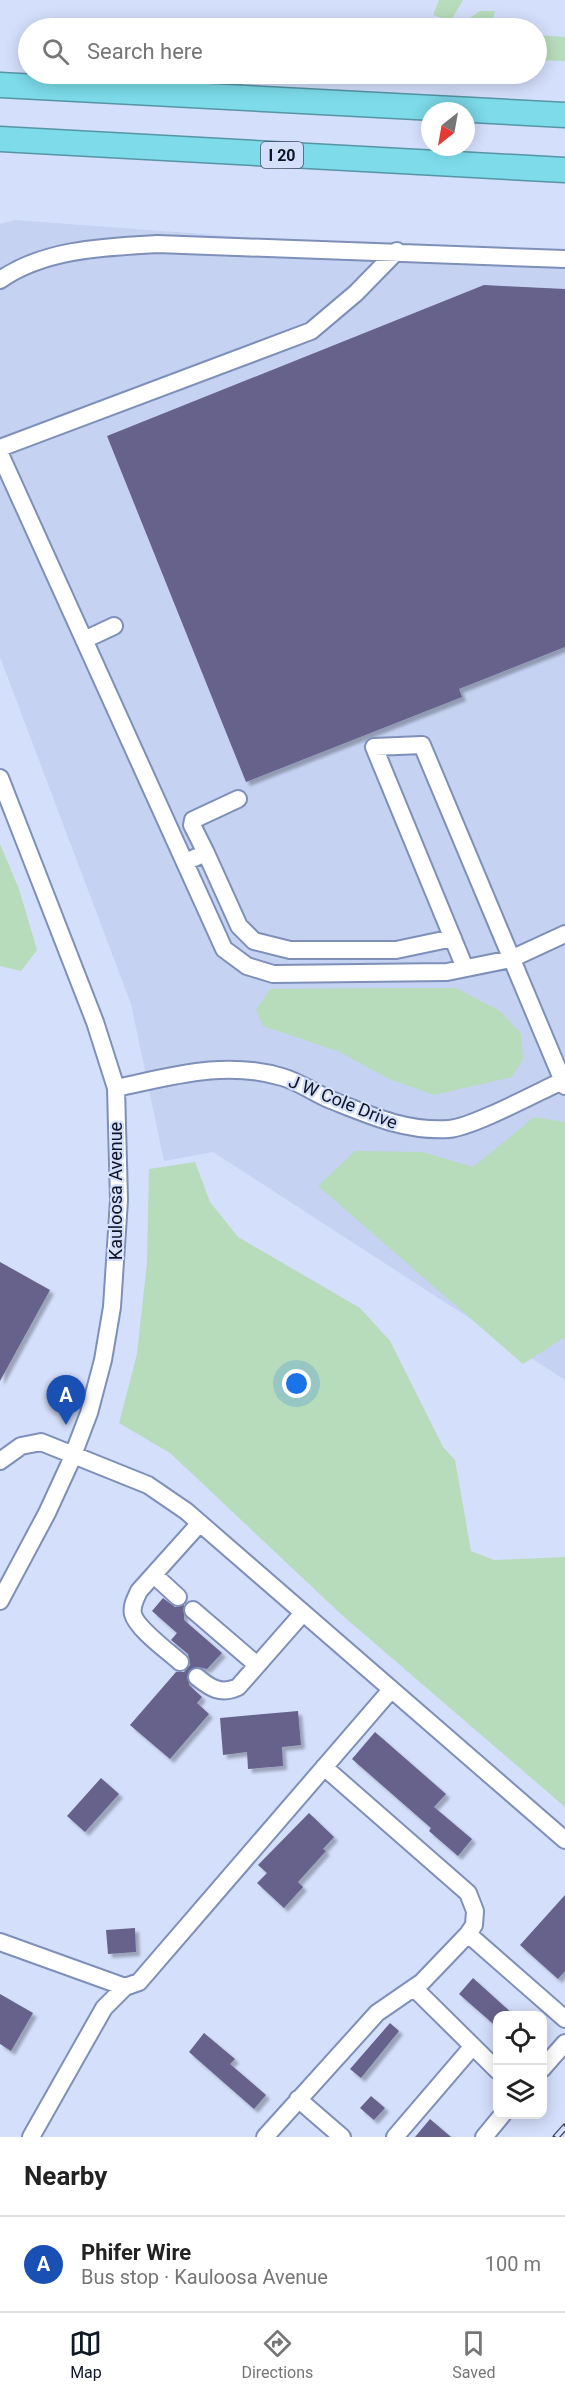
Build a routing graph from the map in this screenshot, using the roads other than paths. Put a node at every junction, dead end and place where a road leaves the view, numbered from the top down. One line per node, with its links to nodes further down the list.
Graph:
1 (0, 85): 2 (highway)
2 (565, 115)
3 (0, 139): 4 (highway, I 20)
4 (565, 170)
5 (397, 251): 6 (street); 7 (street); 8 (street)
6 (565, 259)
7 (0, 280)
8 (0, 448)
9 (0, 454): 11 (street)
10 (114, 626): 11 (street)
11 (84, 640): 15 (street)
12 (0, 778): 21 (street, Kauloosa Avenue)
13 (238, 800): 14 (street)
14 (206, 853): 15 (street); 17 (street)
15 (185, 862): 19 (street)
16 (565, 934): 18 (street)
17 (453, 938): 18 (street); 19 (street)
18 (511, 959): 19 (street); 20 (street)
19 (465, 968)
20 (563, 1083): 21 (street, J W Cole Drive)
21 (116, 1088): 22 (street, Kauloosa Avenue)
22 (74, 1454): 23 (street); 24 (street); 27 (street, Kauloosa Avenue)
23 (0, 1461)
24 (200, 1523): 25 (street); 29 (street)
25 (154, 1575): 26 (street); 30 (street)
26 (178, 1597)
27 (0, 1601)
28 (193, 1610): 31 (street)
29 (303, 1613): 31 (street); 33 (street)
30 (180, 1662)
31 (257, 1665): 32 (street)
32 (197, 1677)
33 (390, 1691): 34 (street); 35 (street)
34 (324, 1767): 36 (street); 38 (street)
35 (565, 1840)
36 (468, 1934): 39 (street); 40 (street)
37 (0, 1942): 38 (street)
38 (125, 1987): 47 (street)
39 (414, 1988): 42 (street); 45 (street)
40 (565, 2019)
41 (565, 2043): 43 (street)
42 (472, 2046): 44 (street); 50 (street)
43 (546, 2065)
44 (493, 2066)
45 (298, 2099): 48 (street); 49 (street)
46 (500, 2119): 51 (street)
47 (31, 2137)
48 (264, 2137)
49 (342, 2137)
50 (395, 2137)
51 (484, 2137)

